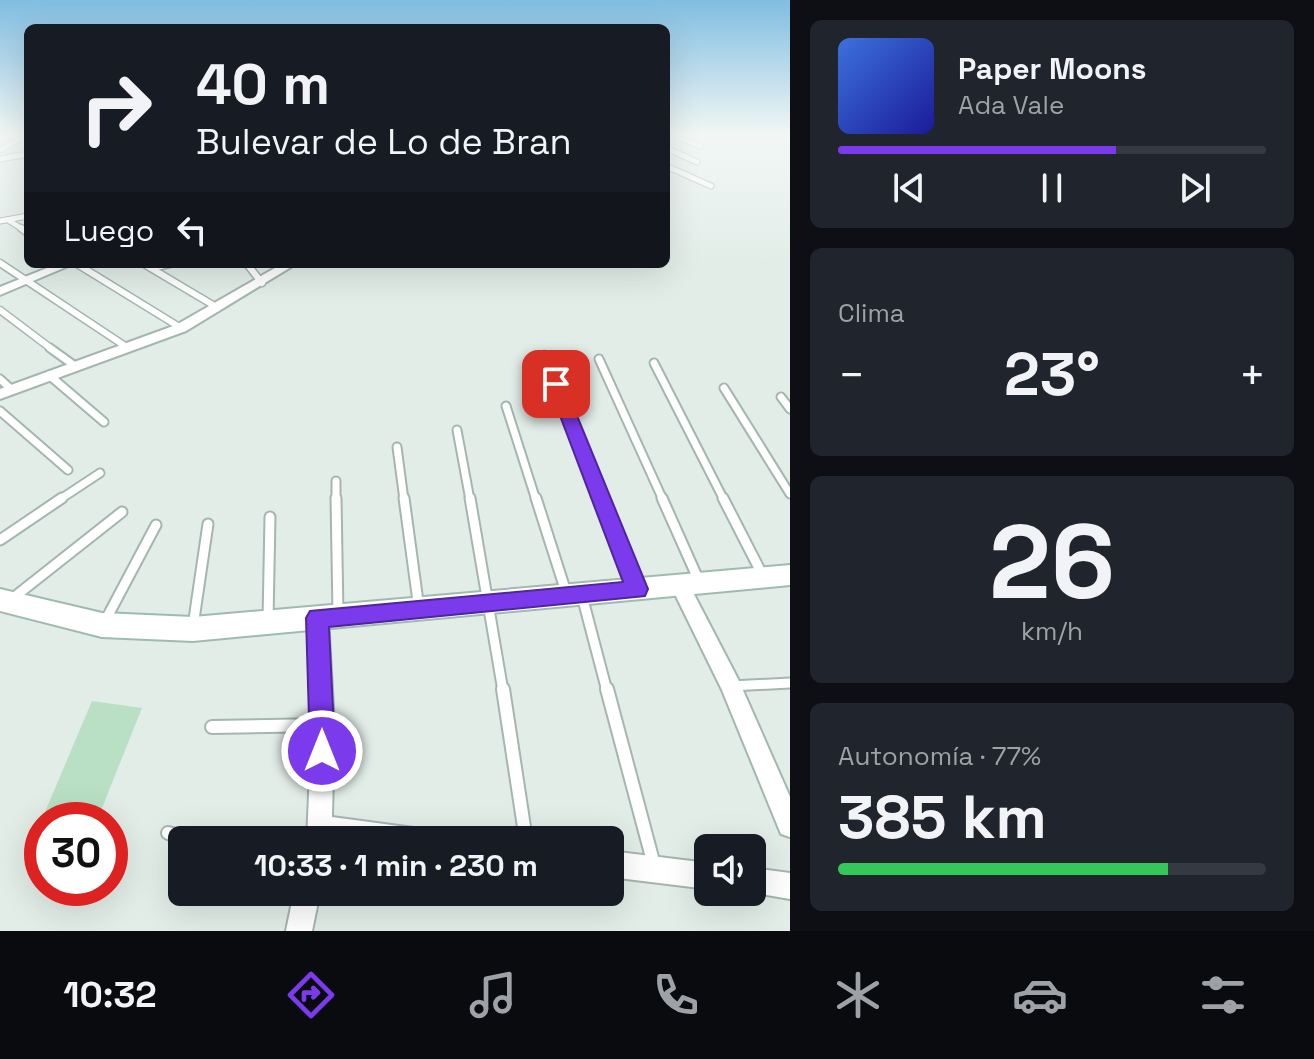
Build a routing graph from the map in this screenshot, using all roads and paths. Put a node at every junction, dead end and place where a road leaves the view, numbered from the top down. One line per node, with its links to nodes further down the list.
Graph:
1 (694, 178): 2 (lane)
2 (711, 186)
3 (24, 217): 4 (lane)
4 (4, 221): 5 (lane)
5 (24, 231)
6 (0, 263): 12 (lane)
7 (57, 268): 12 (street)
8 (84, 268): 17 (lane)
9 (151, 268): 15 (lane)
10 (250, 268): 13 (lane)
11 (282, 268): 13 (street)
12 (26, 280): 14 (street); 18 (lane)
13 (262, 283): 15 (street)
14 (0, 291)
15 (218, 308): 17 (street)
16 (0, 310): 22 (lane)
17 (181, 328): 18 (street)
18 (128, 348): 22 (street)
19 (544, 355): 44 (lane)
20 (599, 359): 43 (lane)
21 (654, 363): 42 (lane)
22 (75, 366): 23 (street)
23 (49, 375): 24 (street); 30 (lane)
24 (3, 387)
25 (724, 388): 36 (lane)
26 (781, 397): 28 (lane)
27 (506, 406): 45 (lane)
28 (790, 409)
29 (0, 411): 33 (lane)
30 (104, 422)
31 (457, 430): 47 (lane)
32 (397, 447): 48 (lane)
33 (68, 470)
34 (100, 473): 41 (lane)
35 (336, 481): 49 (lane)
36 (790, 494)
37 (122, 512): 46 (lane)
38 (270, 517): 50 (lane)
39 (208, 524): 52 (lane)
40 (156, 525): 51 (lane)
41 (0, 540)
42 (777, 577): 43 (street)
43 (689, 584): 44 (street); 54 (street)
44 (637, 589): 45 (street)
45 (575, 595): 47 (street); 62 (lane)
46 (4, 601): 51 (street)
47 (490, 603): 48 (street); 60 (lane)
48 (419, 609): 49 (street)
49 (328, 617): 50 (street); 55 (street)
50 (268, 623): 52 (street)
51 (102, 625): 52 (street)
52 (193, 629)
53 (790, 683): 54 (lane)
54 (731, 686): 57 (street)
55 (323, 725): 56 (lane); 59 (street)
56 (212, 727)
57 (784, 794): 58 (street)
58 (790, 825)
59 (320, 826)
60 (524, 826)
61 (624, 866): 62 (street)
62 (656, 870): 63 (street)
63 (694, 874)
64 (766, 883): 65 (street)
65 (790, 886)
66 (304, 906): 67 (street)
67 (299, 931)

